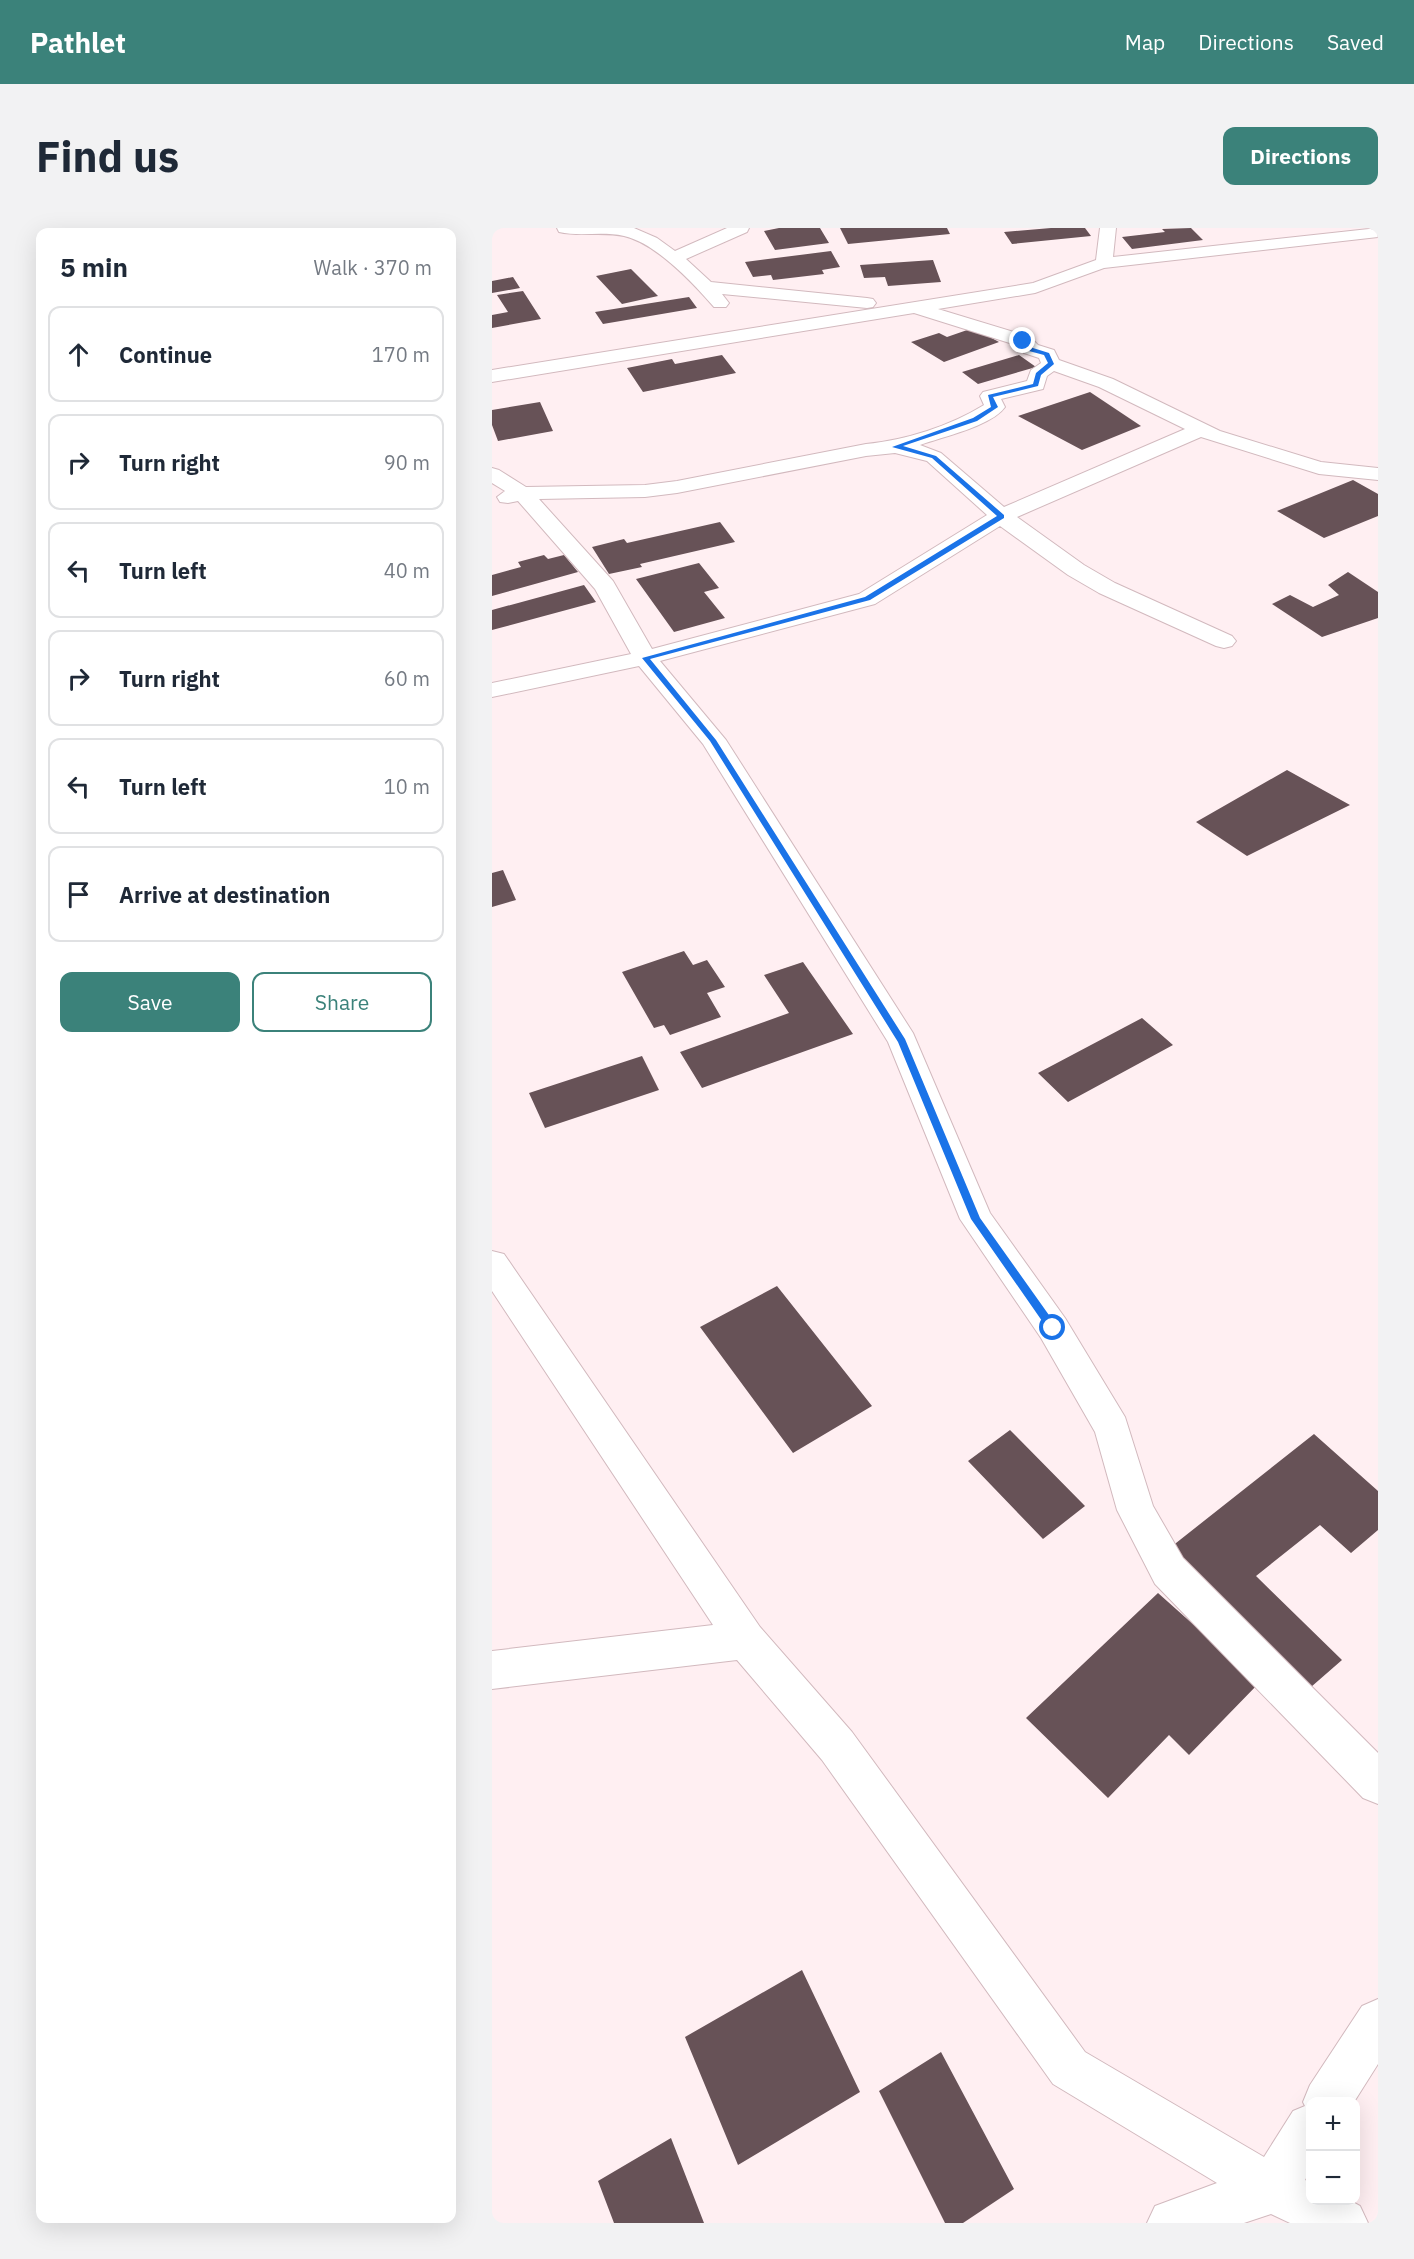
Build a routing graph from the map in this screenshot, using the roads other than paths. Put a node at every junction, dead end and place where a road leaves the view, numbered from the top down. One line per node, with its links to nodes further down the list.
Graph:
1 (566, 228): 5 (street)
2 (741, 228): 5 (street)
3 (1108, 228): 6 (street)
4 (1378, 232): 6 (street)
5 (673, 258): 7 (street)
6 (1104, 263): 8 (street)
7 (707, 287): 8 (street); 9 (street)
8 (913, 308): 9 (street); 10 (street)
9 (745, 335): 11 (street)
10 (1051, 364): 12 (street); 13 (street)
11 (492, 376)
12 (1202, 429): 15 (street); 18 (street)
13 (895, 447): 16 (street); 18 (street)
14 (492, 474): 16 (street)
15 (1378, 474)
16 (522, 494): 17 (street); 20 (street)
17 (492, 500)
18 (1002, 516): 19 (street); 20 (street)
19 (1224, 641)
20 (645, 658): 21 (street); 25 (street)
21 (492, 690)
22 (492, 1264): 23 (street)
23 (746, 1640): 24 (street); 29 (street)
24 (492, 1670)
25 (1378, 1783)
26 (1378, 2022): 27 (street)
27 (1331, 2097)
28 (1306, 2136): 29 (street)
29 (1272, 2189): 30 (street); 31 (street)
30 (1172, 2223)
31 (1343, 2223)

